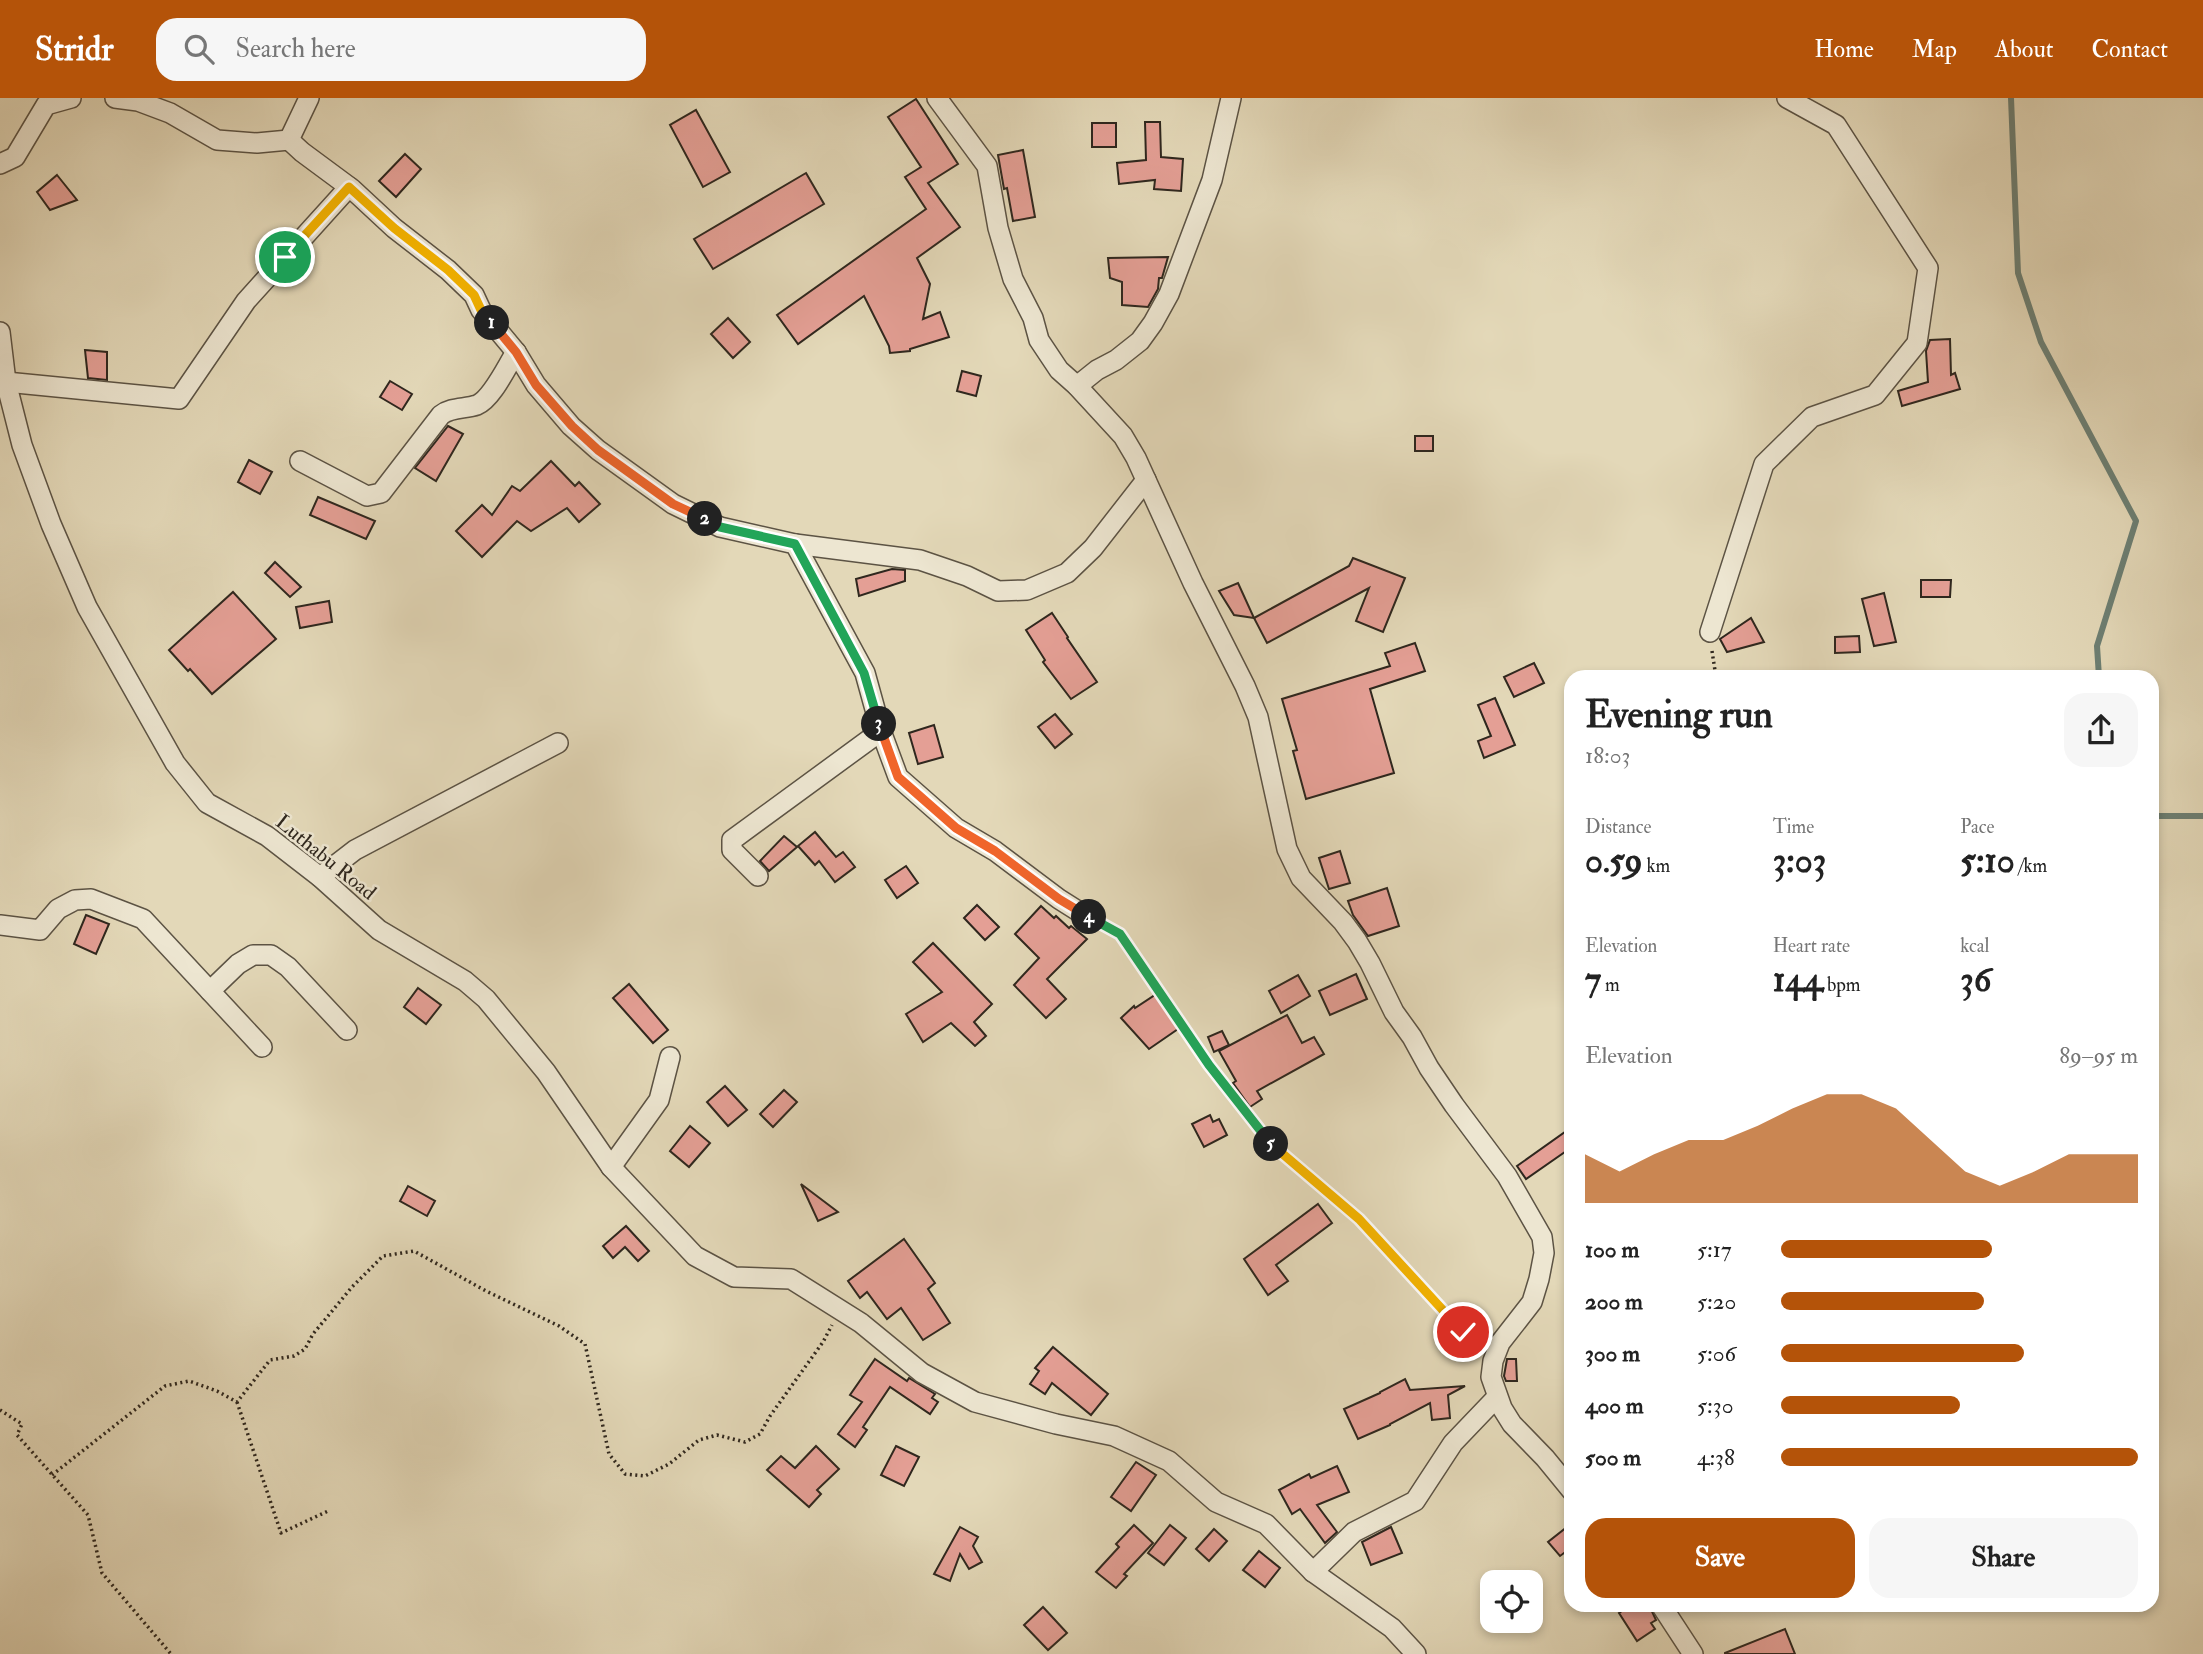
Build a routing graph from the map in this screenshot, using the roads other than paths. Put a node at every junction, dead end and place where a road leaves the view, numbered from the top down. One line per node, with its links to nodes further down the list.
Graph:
1 (71, 98): 7 (street)
2 (115, 98): 8 (street)
3 (309, 98): 8 (street)
4 (937, 98): 14 (street)
5 (1231, 98): 14 (street)
6 (1787, 98): 18 (street)
7 (47, 102): 9 (street)
8 (289, 141): 10 (street)
9 (0, 164)
10 (349, 187): 12 (street); 13 (street)
11 (0, 332): 13 (street, Luthabu Road)
12 (516, 352): 15 (street); 17 (street)
13 (6, 382): 22 (street, Luthabu Road)
14 (1077, 386): 16 (street)
15 (300, 461)
16 (1146, 480): 17 (street); 30 (street)
17 (795, 544): 19 (street)
18 (1710, 632)
19 (881, 731): 21 (street); 23 (street)
20 (558, 743): 22 (street)
21 (758, 876)
22 (320, 877): 29 (street, Luthabu Road)
23 (1078, 911)
24 (0, 925): 25 (street)
25 (211, 992): 26 (street); 27 (street)
26 (347, 1030)
27 (262, 1047)
28 (670, 1057): 29 (street)
29 (611, 1167): 32 (street, Luthabu Road)
30 (1497, 1397): 31 (street); 32 (street)
31 (1564, 1481)
32 (1313, 1572): 34 (street)
33 (1666, 1612): 35 (street)
34 (1416, 1654)
35 (1693, 1654)

